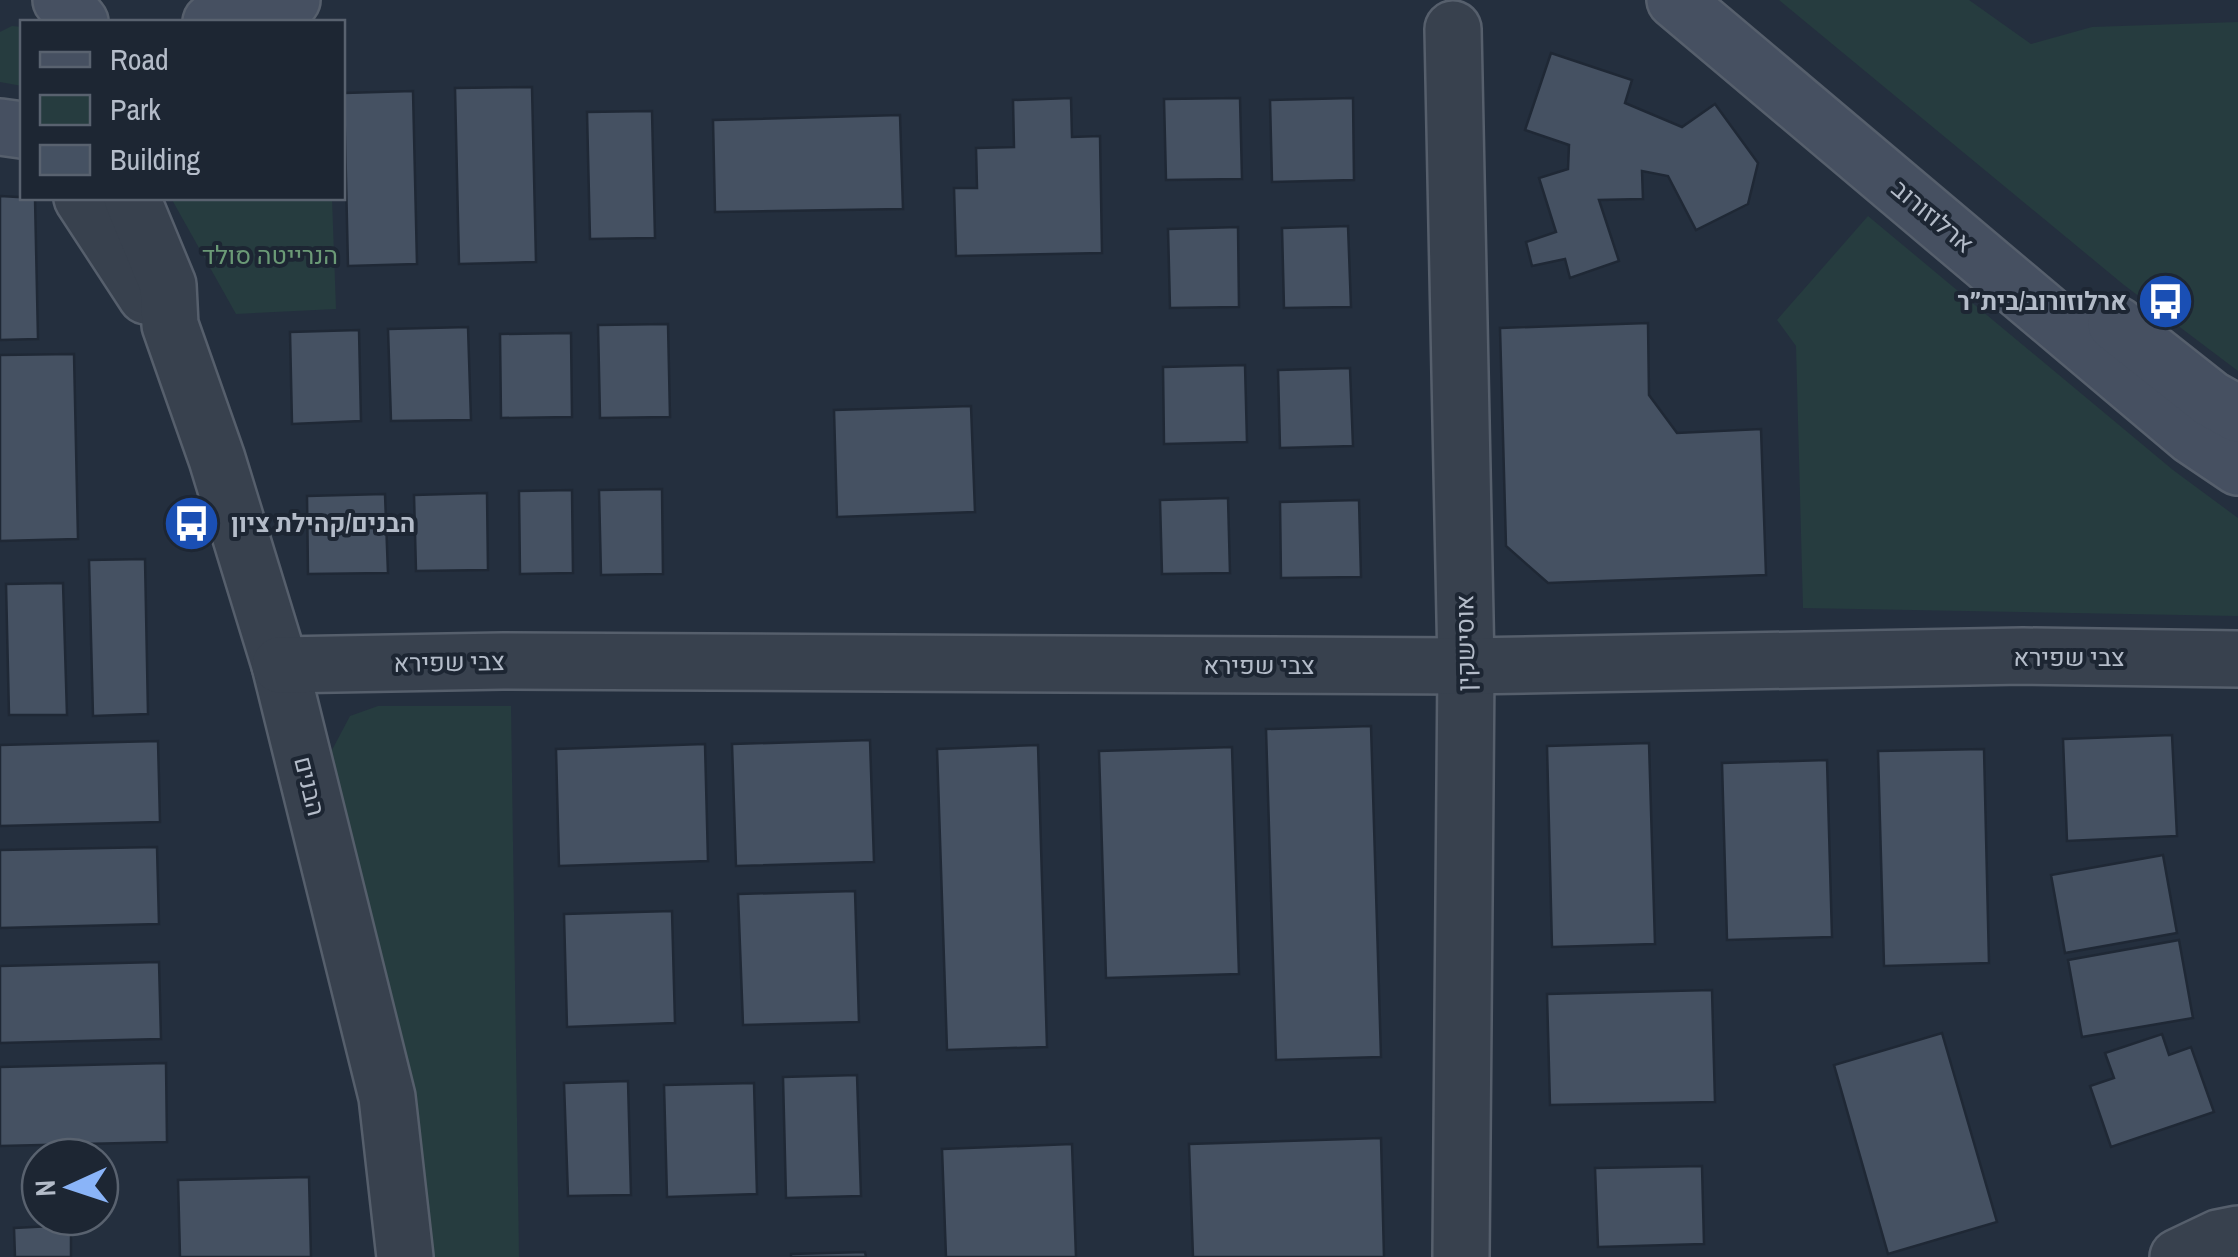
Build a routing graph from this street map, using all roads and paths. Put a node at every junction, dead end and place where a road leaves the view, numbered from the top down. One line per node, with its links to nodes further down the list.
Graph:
1 (60, 0): 5 (main road)
2 (292, 0): 6 (main road)
3 (1675, 0): 12 (main road, ארלוזורוב)
4 (1734, 0): 11 (main road, ארלוזורוב)
5 (78, 20)
6 (225, 20)
7 (1453, 29): 15 (street, אוסישקין)
8 (83, 200): 10 (street, הבנים)
9 (133, 200): 10 (street, הבנים)
10 (170, 326): 14 (street, הבנים)
11 (2238, 414)
12 (2238, 466)
13 (2238, 659): 15 (street, צבי שפירא)
14 (280, 665): 15 (street, צבי שפירא); 17 (street, הבנים)
15 (1466, 666): 18 (street, אוסישקין)
16 (2238, 1234): 19 (street)
17 (405, 1257)
18 (1462, 1257)
19 (2178, 1257)

